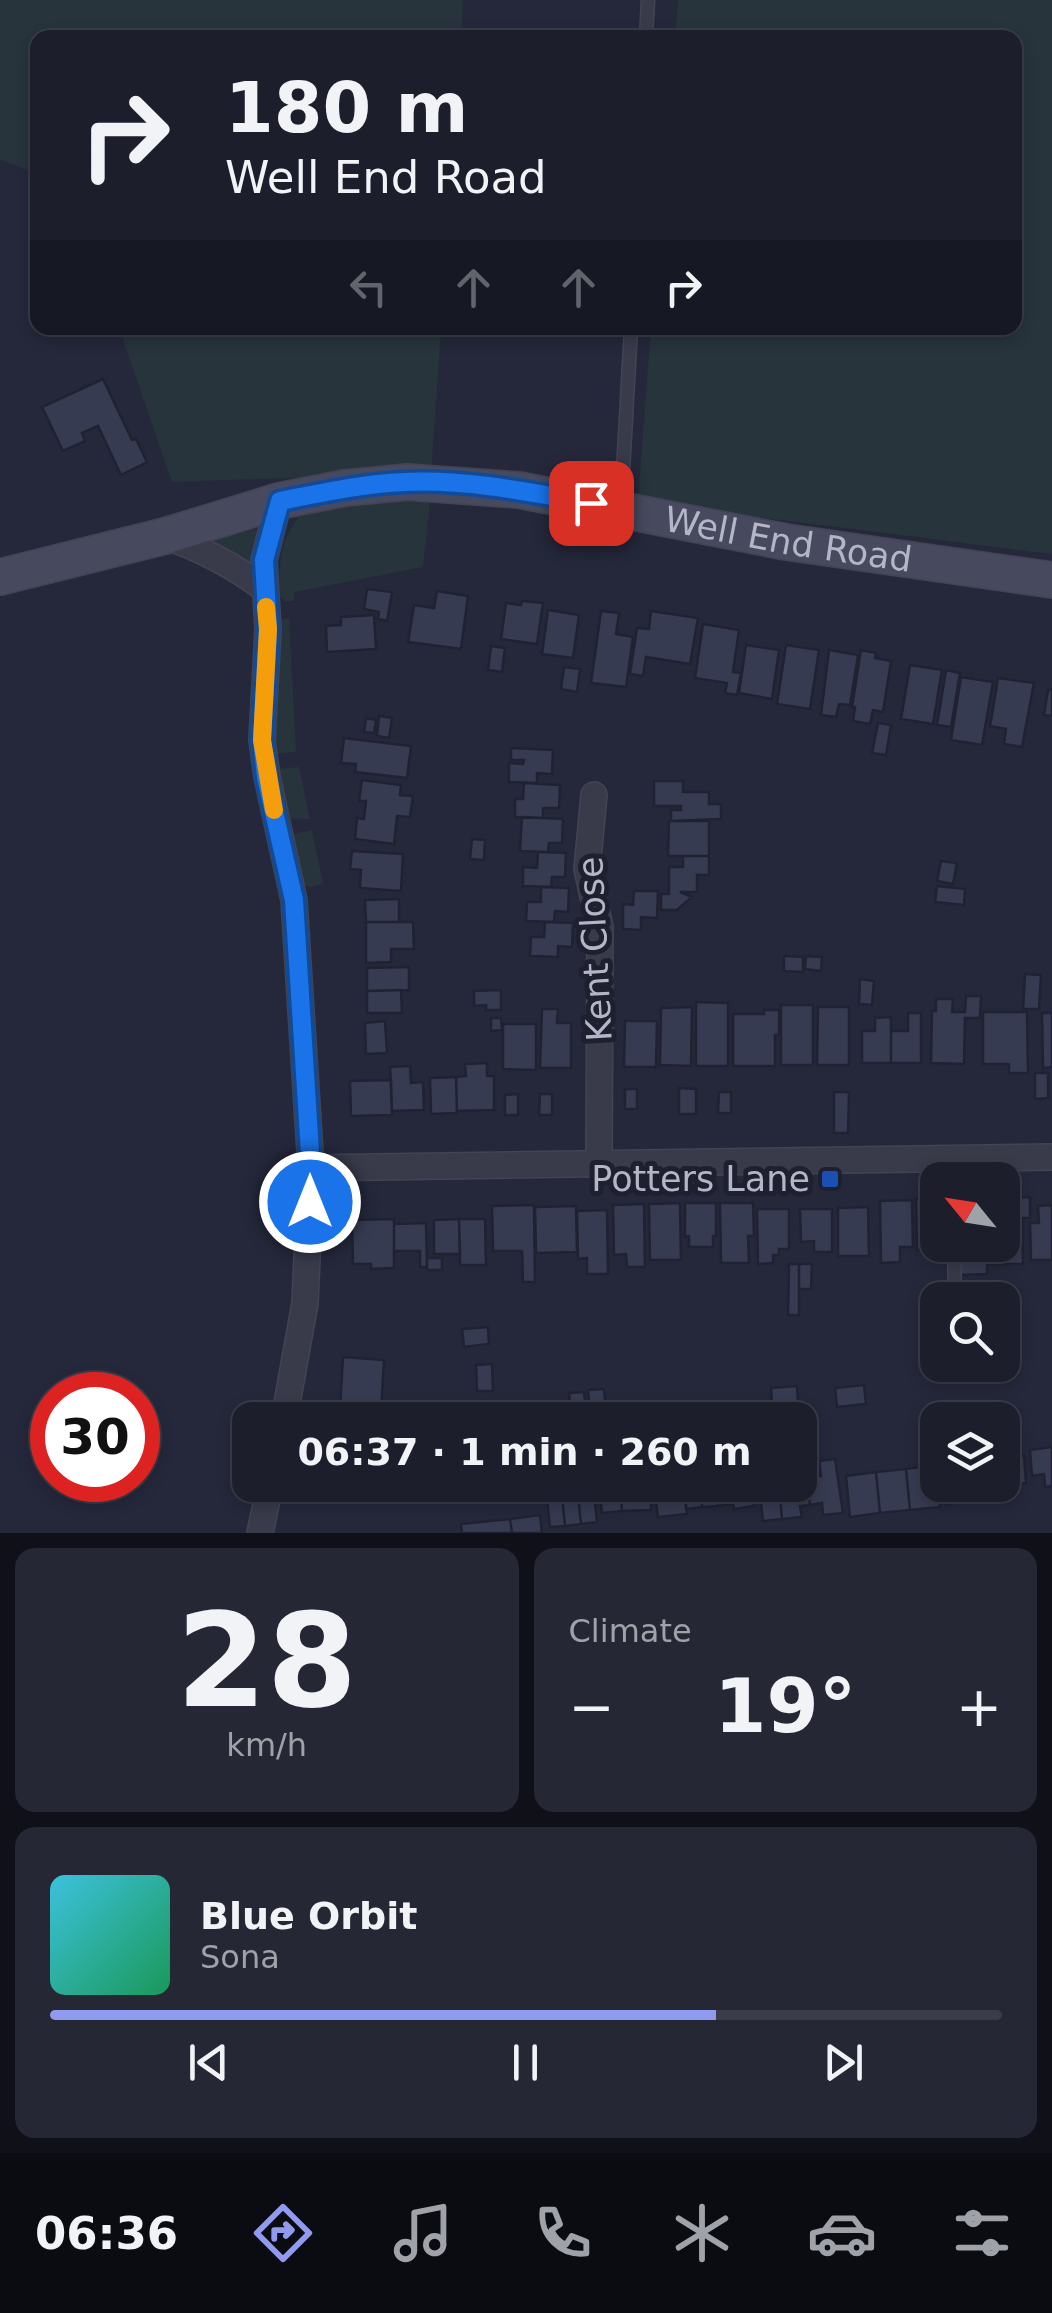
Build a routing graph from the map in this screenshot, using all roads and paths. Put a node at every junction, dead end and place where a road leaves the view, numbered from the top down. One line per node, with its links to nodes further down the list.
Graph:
1 (648, 0): 2 (lane)
2 (646, 30)
3 (630, 335): 5 (lane)
4 (280, 501): 5 (street, Well End Road); 6 (street, Well End Road); 9 (street)
5 (621, 509): 8 (street, Well End Road)
6 (165, 536): 7 (street, Well End Road); 9 (street)
7 (0, 578)
8 (1052, 580)
9 (264, 589): 13 (street)
10 (594, 794): 12 (street, Kent Close)
11 (1052, 1158): 12 (street)
12 (599, 1163): 13 (street)
13 (311, 1168): 14 (street)
14 (287, 1402)
15 (266, 1502): 16 (street)
16 (260, 1533)

